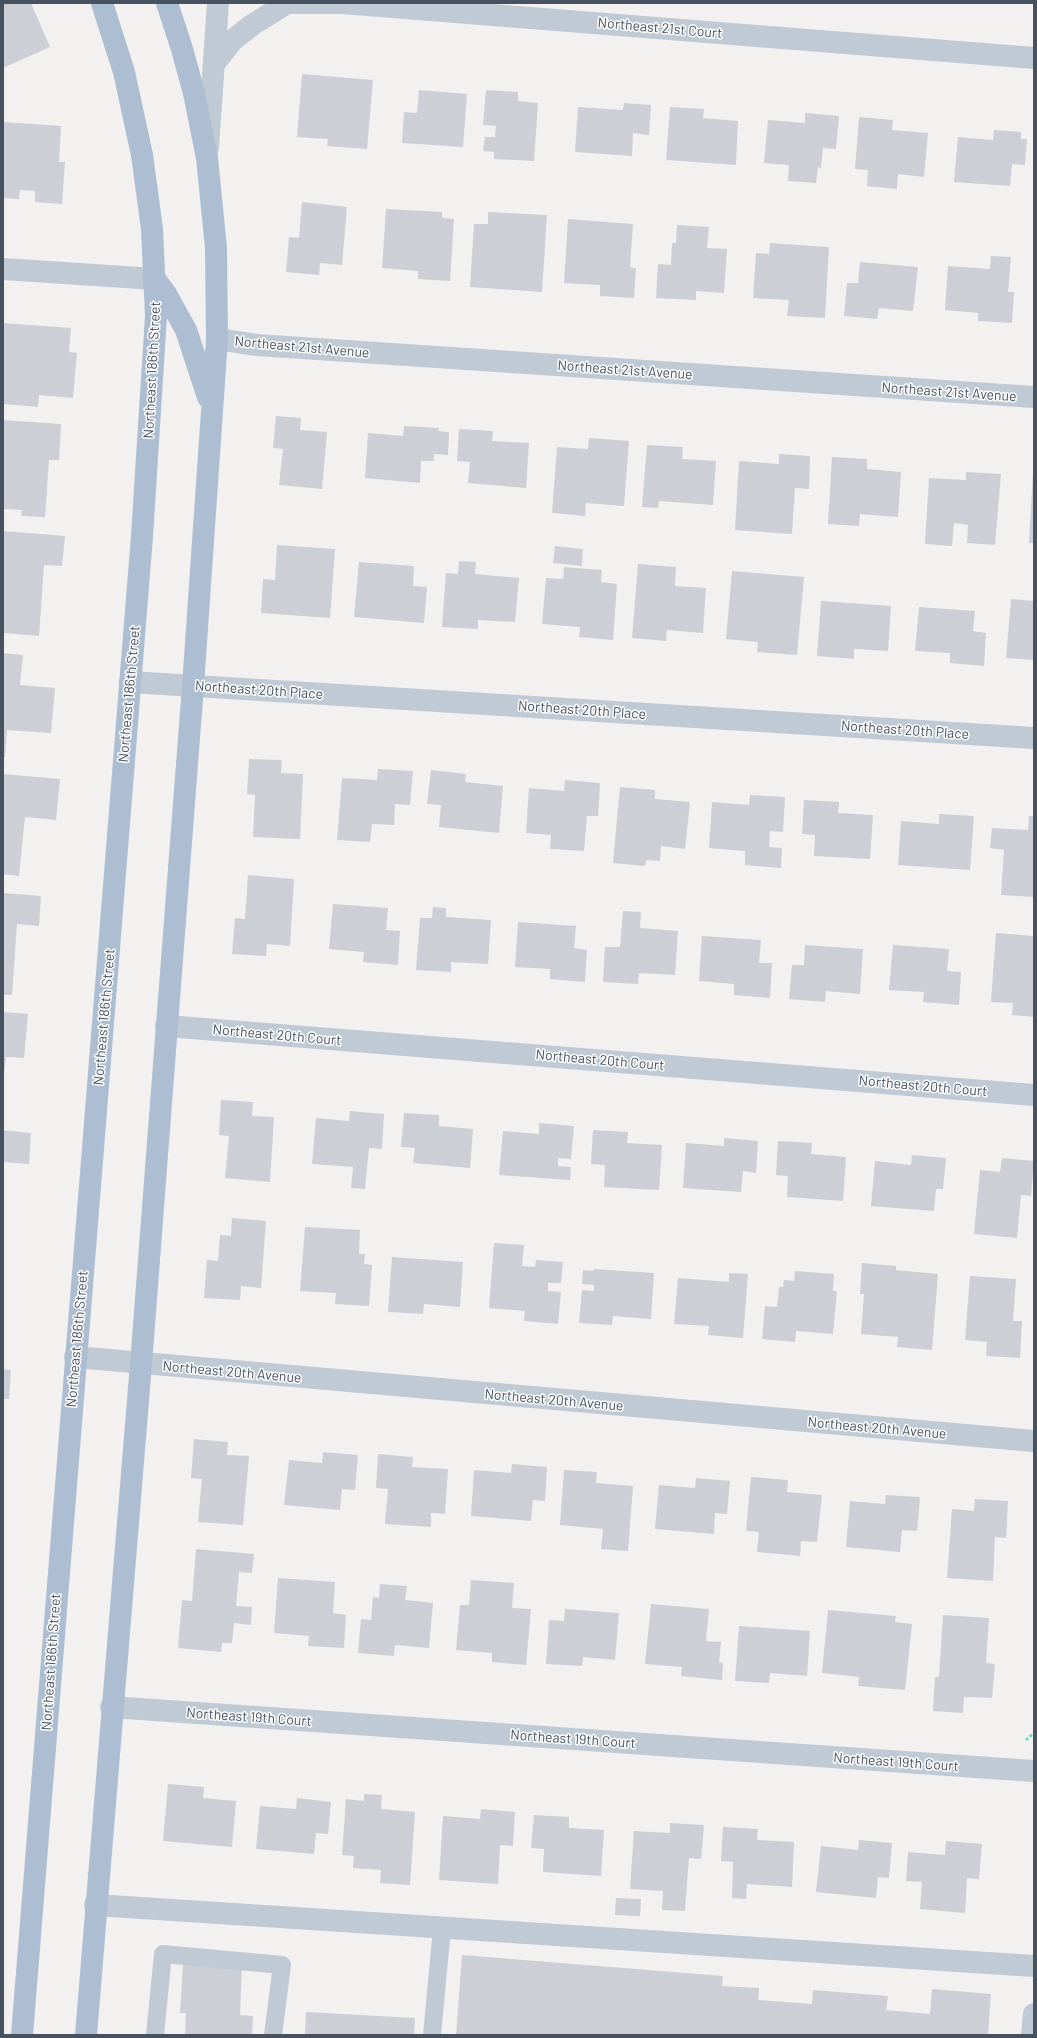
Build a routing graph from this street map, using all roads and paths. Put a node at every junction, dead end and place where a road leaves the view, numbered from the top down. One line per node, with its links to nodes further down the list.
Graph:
1 (102, 3): 9 (main road, Northeast 186th Street)
2 (167, 3): 7 (main road)
3 (218, 3): 6 (street)
4 (285, 4): 5 (street, Northeast 21st Court); 6 (street, Northeast 21st Court)
5 (1034, 58)
6 (214, 64): 7 (street)
7 (207, 158): 10 (main road)
8 (3, 269): 9 (street)
9 (155, 279): 12 (main road); 13 (main road, Northeast 186th Street)
10 (217, 339): 11 (street, Northeast 21st Avenue); 12 (main road)
11 (1034, 397)
12 (213, 416): 14 (main road)
13 (130, 682): 14 (street, Northeast 20th Place); 18 (main road, Northeast 186th Street)
14 (193, 686): 15 (street, Northeast 20th Place); 16 (main road)
15 (1034, 738)
16 (166, 1026): 17 (street, Northeast 20th Court); 19 (main road)
17 (1034, 1095)
18 (75, 1357): 19 (street, Northeast 20th Avenue); 28 (main road, Northeast 186th Street)
19 (140, 1364): 20 (street, Northeast 20th Avenue); 21 (main road)
20 (1034, 1441)
21 (111, 1707): 24 (street, Northeast 19th Court); 25 (main road)
22 (1034, 1733): 23 (path)
23 (1026, 1740)
24 (1034, 1771)
25 (95, 1905): 26 (street); 29 (main road)
26 (442, 1928): 27 (street); 32 (lane)
27 (1034, 1966)
28 (22, 2035)
29 (86, 2035)
30 (155, 2035): 31 (lane)
31 (273, 2035)
32 (432, 2035)

